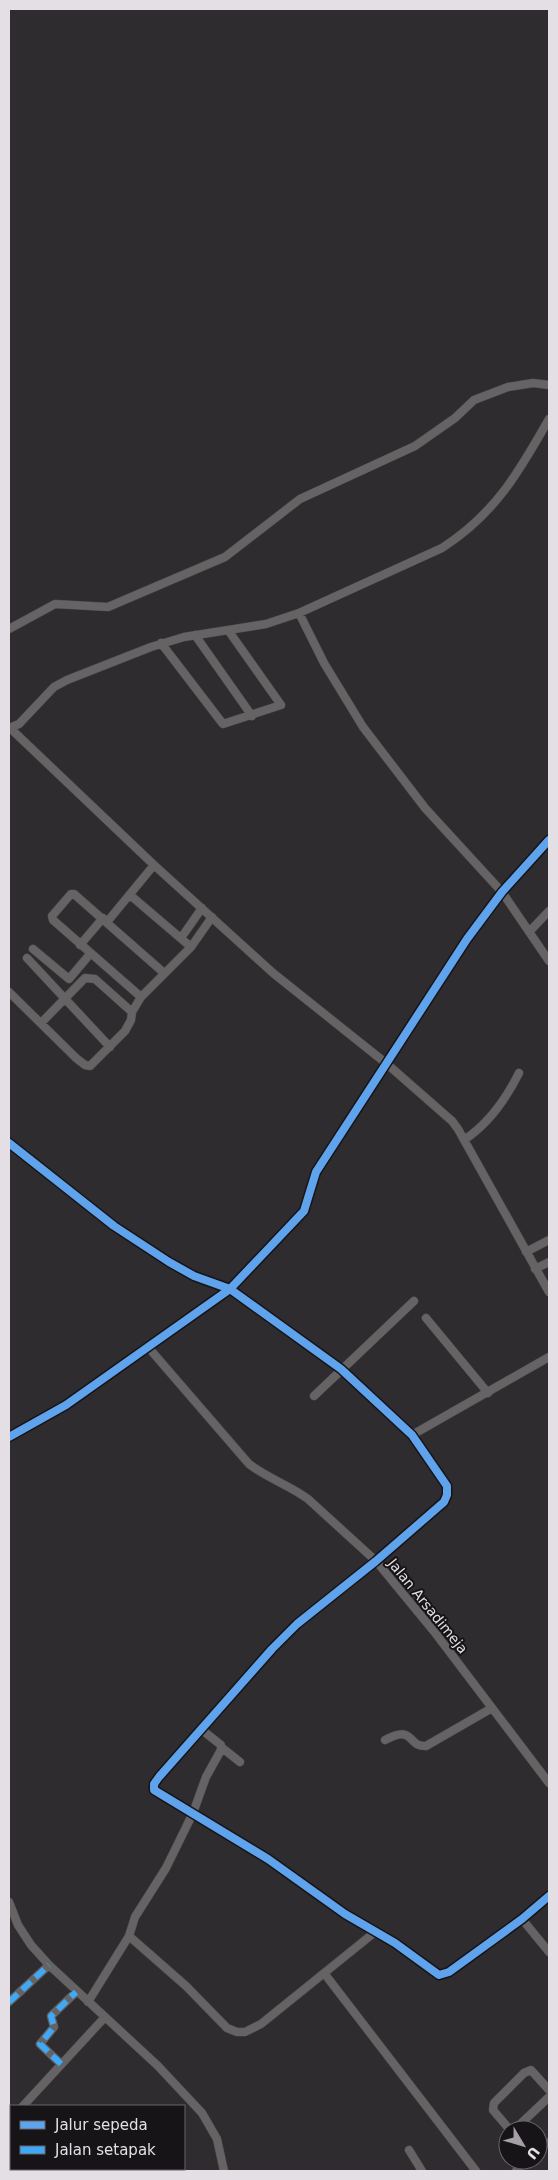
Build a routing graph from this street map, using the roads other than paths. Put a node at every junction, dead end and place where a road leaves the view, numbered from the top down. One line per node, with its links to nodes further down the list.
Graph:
1 (549, 385): 4 (street)
2 (549, 419): 3 (street)
3 (299, 613): 5 (street); 12 (street)
4 (9, 629)
5 (228, 630): 6 (street); 8 (street)
6 (195, 635): 7 (street); 8 (street)
7 (162, 643): 8 (street); 9 (street)
8 (252, 716)
9 (9, 728): 11 (street)
10 (549, 840): 12 (street)
11 (154, 866): 13 (street); 14 (street)
12 (502, 892): 18 (street); 33 (street)
13 (130, 894): 17 (street); 19 (street)
14 (202, 908): 16 (street); 19 (street)
15 (549, 911): 18 (street)
16 (212, 917): 21 (street); 33 (street)
17 (105, 920): 20 (street); 20 (street); 26 (street)
18 (529, 932): 25 (street)
19 (181, 938): 21 (street)
20 (80, 945): 23 (street)
21 (190, 946): 26 (street)
22 (33, 949): 23 (street)
23 (90, 954): 28 (street)
24 (27, 958): 29 (street)
25 (549, 961)
26 (164, 973): 28 (street)
27 (9, 992): 31 (street)
28 (141, 997): 30 (street)
29 (66, 998): 30 (street); 31 (street); 32 (street)
30 (132, 1012): 32 (street)
31 (41, 1024): 32 (street)
32 (110, 1047)
33 (387, 1064): 35 (street); 41 (street)
34 (519, 1073): 35 (street)
35 (464, 1140): 38 (street)
36 (9, 1143): 41 (street, Jalan Arsadimeja)
37 (549, 1240): 38 (street)
38 (526, 1252): 40 (street)
39 (549, 1262): 40 (street)
40 (535, 1269): 42 (street)
41 (230, 1289): 45 (street); 47 (street, Jalan Arsadimeja)
42 (549, 1292)
43 (414, 1301): 47 (street)
44 (426, 1318): 48 (street)
45 (148, 1347): 51 (street); 52 (street)
46 (549, 1358): 48 (street)
47 (341, 1369): 49 (street); 50 (street, Jalan Arsadimeja)
48 (488, 1392): 50 (street)
49 (314, 1396)
50 (412, 1435): 52 (street, Jalan Arsadimeja)
51 (9, 1437)
52 (376, 1561): 53 (street, Jalan Arsadimeja); 54 (street)
53 (492, 1708): 55 (street); 58 (street, Jalan Arsadimeja)
54 (202, 1730): 56 (street); 59 (street)
55 (385, 1740)
56 (221, 1747): 57 (street); 59 (street)
57 (240, 1762)
58 (549, 1783)
59 (193, 1813): 63 (street); 64 (street)
60 (549, 1896): 62 (street)
61 (9, 1902): 66 (street)
62 (522, 1919): 63 (street); 65 (street)
63 (375, 1932): 67 (street)
64 (129, 1936): 67 (street); 70 (street)
65 (549, 1952)
66 (49, 1965): 68 (street); 69 (street)
67 (324, 1973): 81 (street)
68 (76, 1992): 70 (street); 72 (street)
69 (9, 2002)
70 (88, 2002): 71 (street)
71 (104, 2017): 72 (street); 79 (street)
72 (61, 2064): 75 (street)
73 (549, 2090): 76 (street)
74 (549, 2097): 77 (street)
75 (24, 2105)
76 (502, 2120)
77 (525, 2120)
78 (409, 2150): 80 (street)
79 (224, 2171)
80 (422, 2171)
81 (476, 2171)

